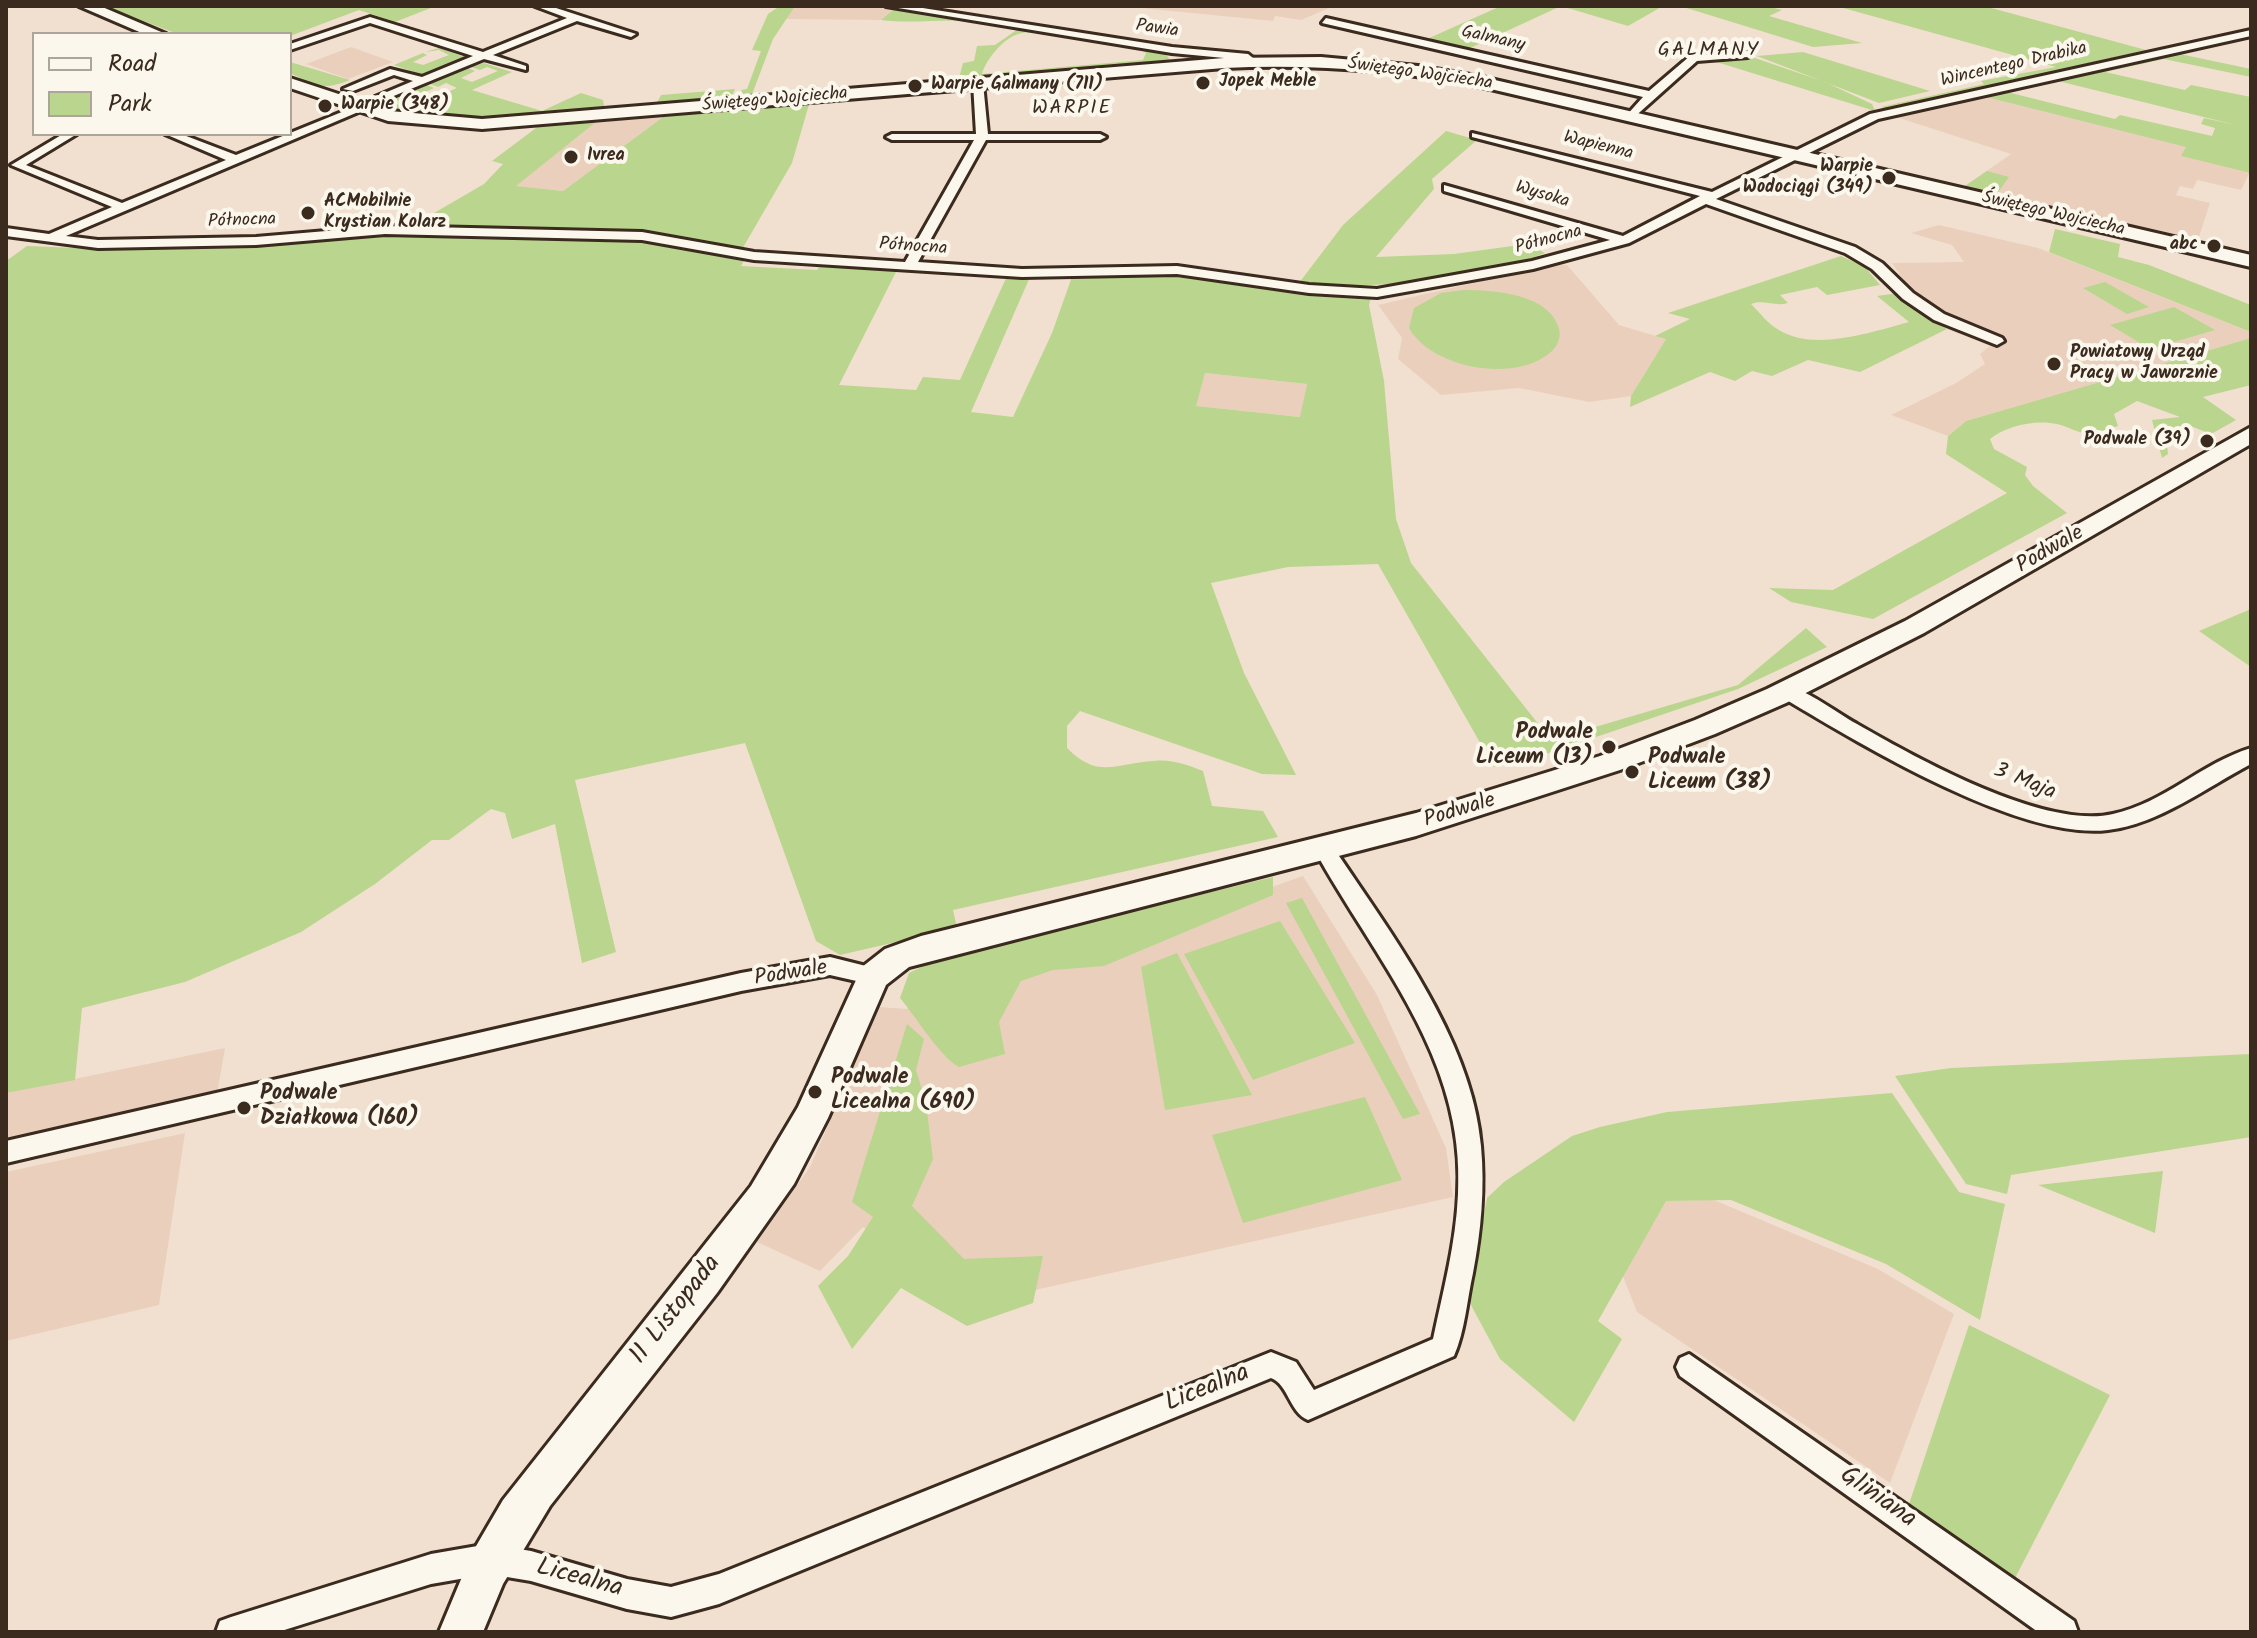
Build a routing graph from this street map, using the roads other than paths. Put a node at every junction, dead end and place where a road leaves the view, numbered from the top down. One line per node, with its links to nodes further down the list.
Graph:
1 (540, 6): 6 (street)
2 (891, 6): 5 (street, Pawia)
3 (971, 6): 5 (street)
4 (94, 7): 8 (street)
5 (960, 15): 14 (street, Pawia)
6 (577, 17): 10 (street); 13 (street)
7 (1326, 21): 20 (street, Galmany)
8 (153, 32)
9 (2251, 33): 30 (street, Wincentego Drabika)
10 (631, 34)
11 (292, 46): 13 (street)
12 (1748, 54): 20 (street)
13 (484, 56): 15 (street); 16 (street)
14 (1253, 62): 17 (street, Świętego Wojciecha); 23 (street, Świętego Wojciecha)
15 (522, 68)
16 (423, 81): 19 (street); 21 (street)
17 (978, 83): 22 (street, Świętego Wojciecha); 28 (street)
18 (292, 84): 22 (street, Świętego Wojciecha)
19 (349, 89)
20 (1651, 95): 23 (street)
21 (379, 99)
22 (359, 108): 31 (street)
23 (1631, 117): 30 (street, Świętego Wojciecha)
24 (1476, 135): 33 (street, Wapienna)
25 (68, 136): 34 (street)
26 (176, 136): 31 (street)
27 (892, 137): 28 (street)
28 (982, 137): 29 (street); 39 (street)
29 (1100, 137)
30 (1792, 154): 33 (street, Północna); 38 (street, Świętego Wojciecha)
31 (238, 160): 34 (street)
32 (1448, 188): 37 (street, Wysoka)
33 (1706, 197): 37 (street, Północna); 40 (street, Wapienna)
34 (124, 208): 36 (street)
35 (6, 232): 36 (street, Północna)
36 (52, 237): 39 (street, Północna)
37 (1624, 240): 39 (street, Północna)
38 (2251, 261)
39 (910, 265)
40 (1997, 341)
41 (2251, 434): 42 (street, Podwale)
42 (1787, 692): 43 (street, 3 Maja); 44 (street, Podwale)
43 (2251, 755)
44 (1324, 849): 45 (street, Podwale); 48 (street, Licealna)
45 (874, 976): 46 (street, Podwale); 48 (street, 11 Listopada)
46 (6, 1152)
47 (1689, 1367): 51 (street, Gliniana)
48 (489, 1559): 49 (street); 50 (street, 11 Listopada)
49 (231, 1632)
50 (461, 1632)
51 (2063, 1632)

